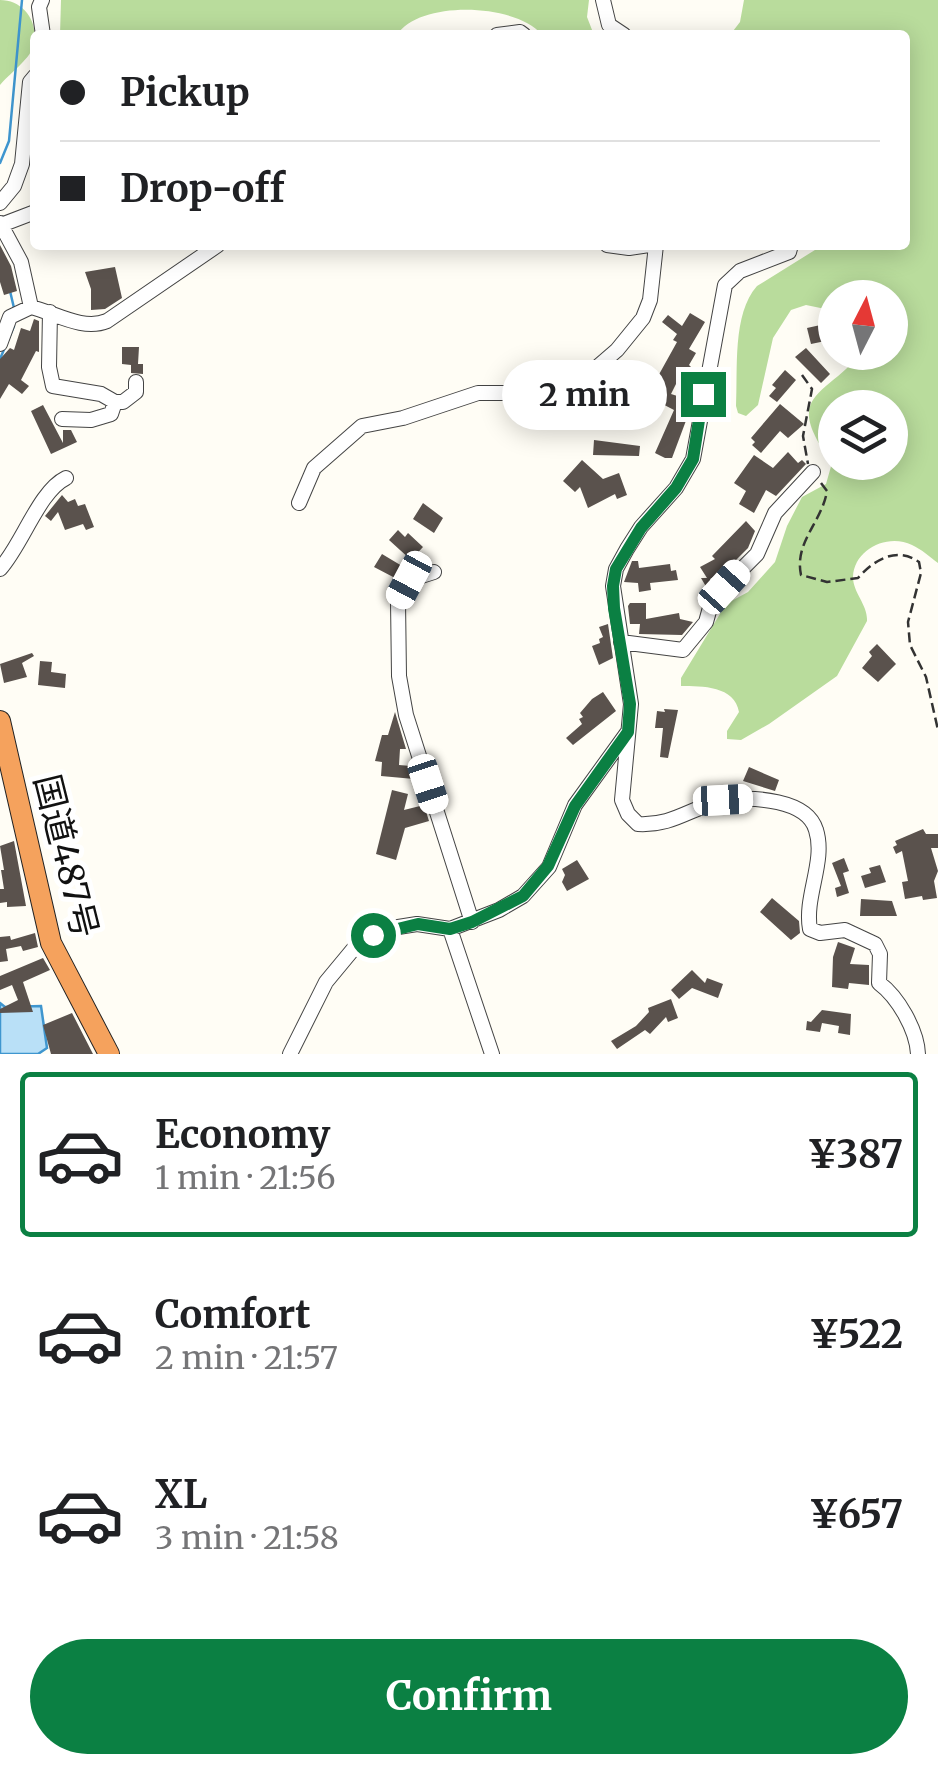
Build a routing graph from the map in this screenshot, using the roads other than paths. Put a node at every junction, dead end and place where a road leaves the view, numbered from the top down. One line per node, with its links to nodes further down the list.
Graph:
1 (42, 0): 3 (street)
2 (602, 0): 4 (street)
3 (42, 30)
4 (616, 30)
5 (30, 82): 6 (street)
6 (0, 203)
7 (30, 214): 8 (street)
8 (0, 224): 9 (street)
9 (4, 243): 13 (street)
10 (211, 250): 14 (street)
11 (653, 250): 21 (street)
12 (790, 250): 24 (street)
13 (31, 307): 14 (street); 15 (street)
14 (50, 312): 17 (street)
15 (0, 344)
16 (136, 382): 17 (street)
17 (115, 402): 18 (street)
18 (62, 419)
19 (813, 472): 24 (street)
20 (66, 478): 22 (street)
21 (299, 503)
22 (0, 569)
23 (434, 572): 27 (street)
24 (621, 642): 26 (street)
25 (0, 721): 29 (highway, 国道487号)
26 (628, 732): 27 (street); 32 (street)
27 (472, 922): 28 (street)
28 (450, 929): 30 (street); 31 (street)
29 (109, 1054)
30 (290, 1054)
31 (492, 1054)
32 (918, 1054)

